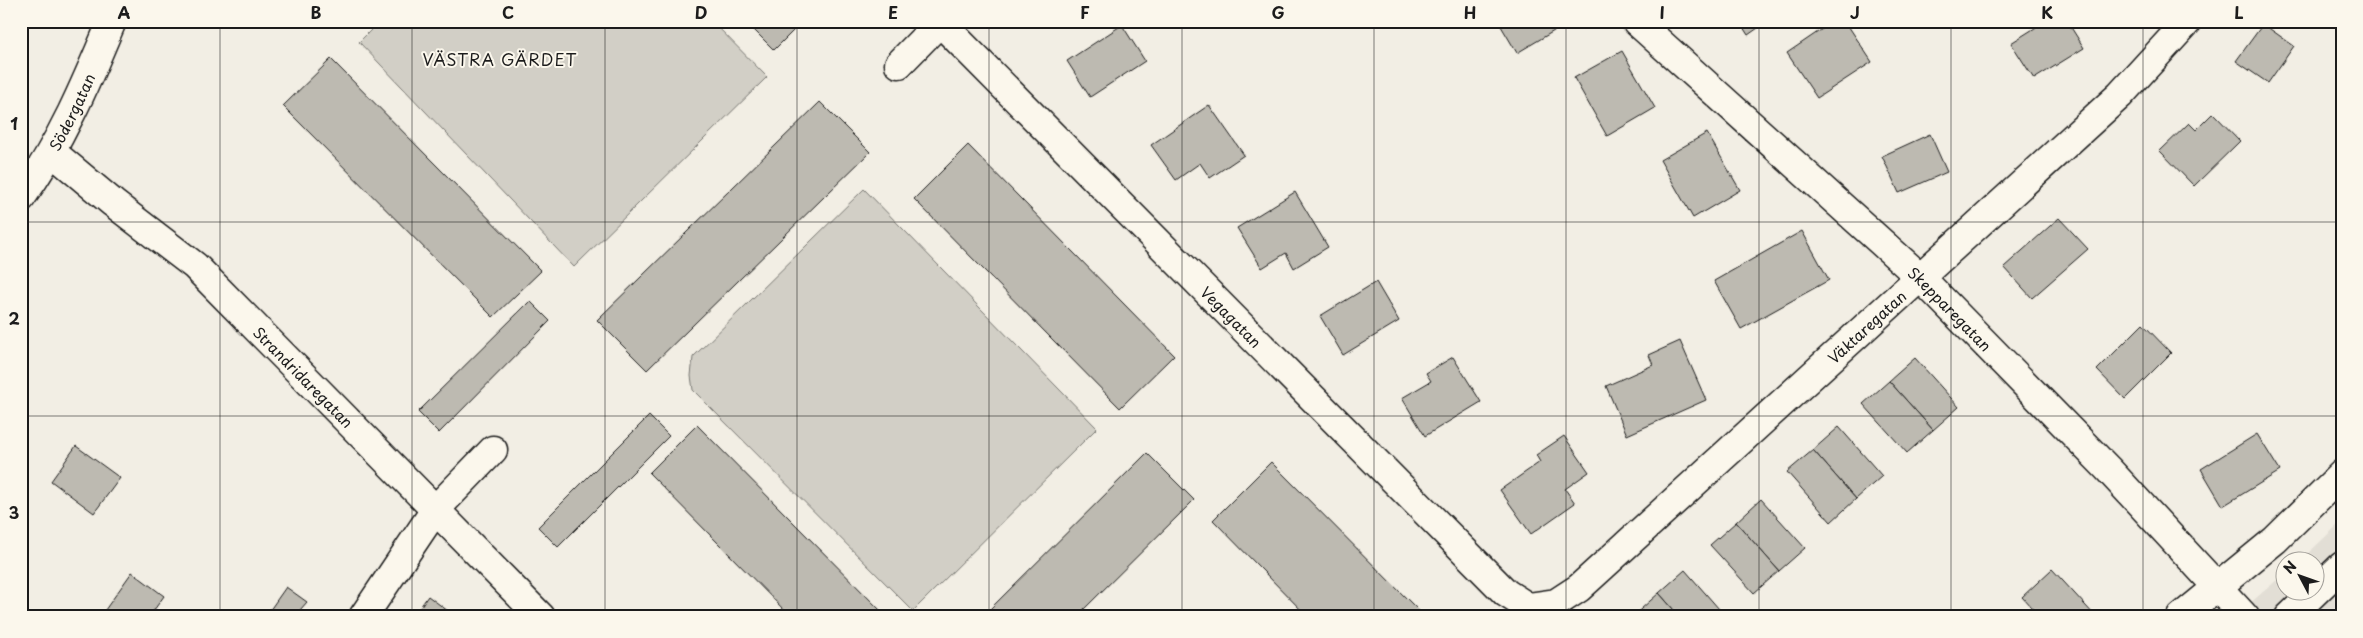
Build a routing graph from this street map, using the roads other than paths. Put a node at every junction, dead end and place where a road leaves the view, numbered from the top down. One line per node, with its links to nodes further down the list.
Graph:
1 (112, 21): 6 (street, Södergatan)
2 (1636, 21): 8 (street, Skepparegatan)
3 (2188, 21): 8 (street, Väktaregatan)
4 (939, 22): 5 (street); 14 (street, Vegagatan)
5 (899, 64)
6 (52, 152): 7 (street, Södergatan); 11 (street, Strandridaregatan)
7 (21, 198)
8 (1922, 278): 13 (street, Skepparegatan); 14 (street, Väktaregatan)
9 (493, 450): 11 (street)
10 (2342, 474): 13 (street)
11 (435, 510): 15 (street); 16 (street, Strandridaregatan)
12 (2342, 566): 19 (street)
13 (2216, 586): 17 (street); 18 (street, Skepparegatan)
14 (1528, 607)
15 (363, 617)
16 (541, 617)
17 (2181, 617)
18 (2244, 617)
19 (2289, 617)

